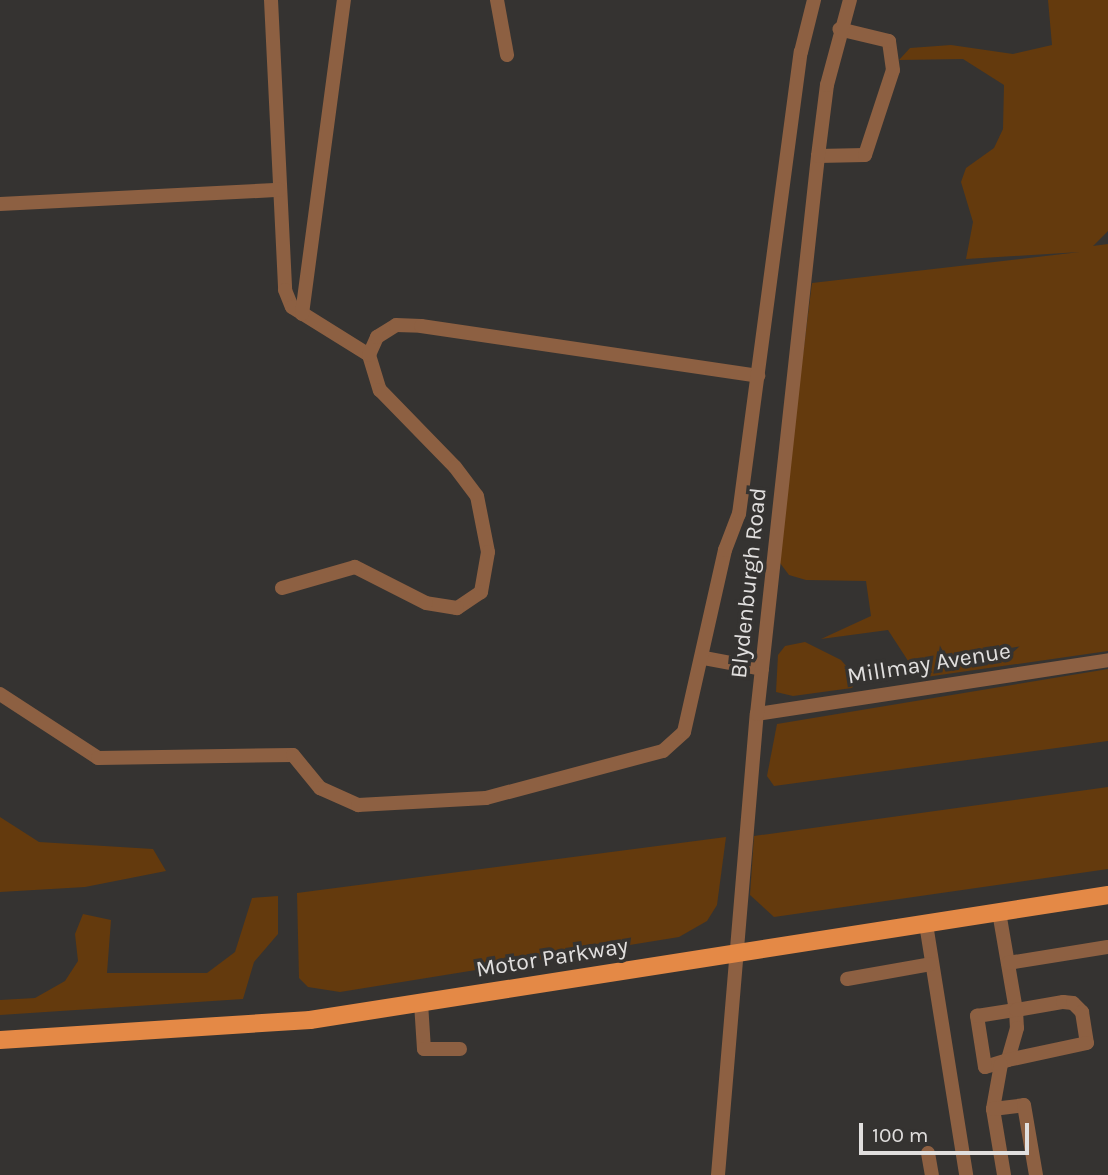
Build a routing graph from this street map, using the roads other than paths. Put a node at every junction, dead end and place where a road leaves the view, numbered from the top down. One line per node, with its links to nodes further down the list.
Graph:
1 (271, 0): 9 (street)
2 (344, 0): 11 (street)
3 (497, 0): 7 (street)
4 (814, 0): 13 (street)
5 (850, 0): 6 (street, Blydenburgh Road)
6 (839, 29): 8 (street, Blydenburgh Road); 8 (street)
7 (507, 55)
8 (818, 156): 17 (street, Blydenburgh Road)
9 (279, 190): 10 (street); 11 (street)
10 (0, 204)
11 (302, 314): 12 (street)
12 (369, 355): 13 (street); 14 (street)
13 (758, 376): 15 (street)
14 (282, 587)
15 (704, 658): 17 (street); 18 (street)
16 (1108, 660): 19 (street, Millmay Avenue)
17 (762, 669): 19 (street, Blydenburgh Road)
18 (0, 694)
19 (757, 714): 24 (street, Blydenburgh Road)
20 (1108, 895): 21 (main road, Motor Parkway)
21 (999, 912): 22 (main road, Motor Parkway); 25 (street)
22 (926, 924): 24 (main road, Motor Parkway); 26 (street)
23 (1108, 947): 25 (street)
24 (736, 954): 28 (main road, Motor Parkway); 35 (street, Blydenburgh Road)
25 (1008, 963): 29 (street)
26 (931, 964): 27 (street); 37 (street)
27 (847, 979)
28 (421, 1003): 30 (main road, Motor Parkway); 31 (street)
29 (1016, 1010): 32 (street); 32 (street); 32 (street)
30 (0, 1040)
31 (460, 1049)
32 (1004, 1062): 33 (street)
33 (993, 1109): 38 (street); 39 (street)
34 (928, 1153): 36 (street)
35 (718, 1175)
36 (932, 1175)
37 (966, 1175)
38 (1004, 1175)
39 (1036, 1175)

